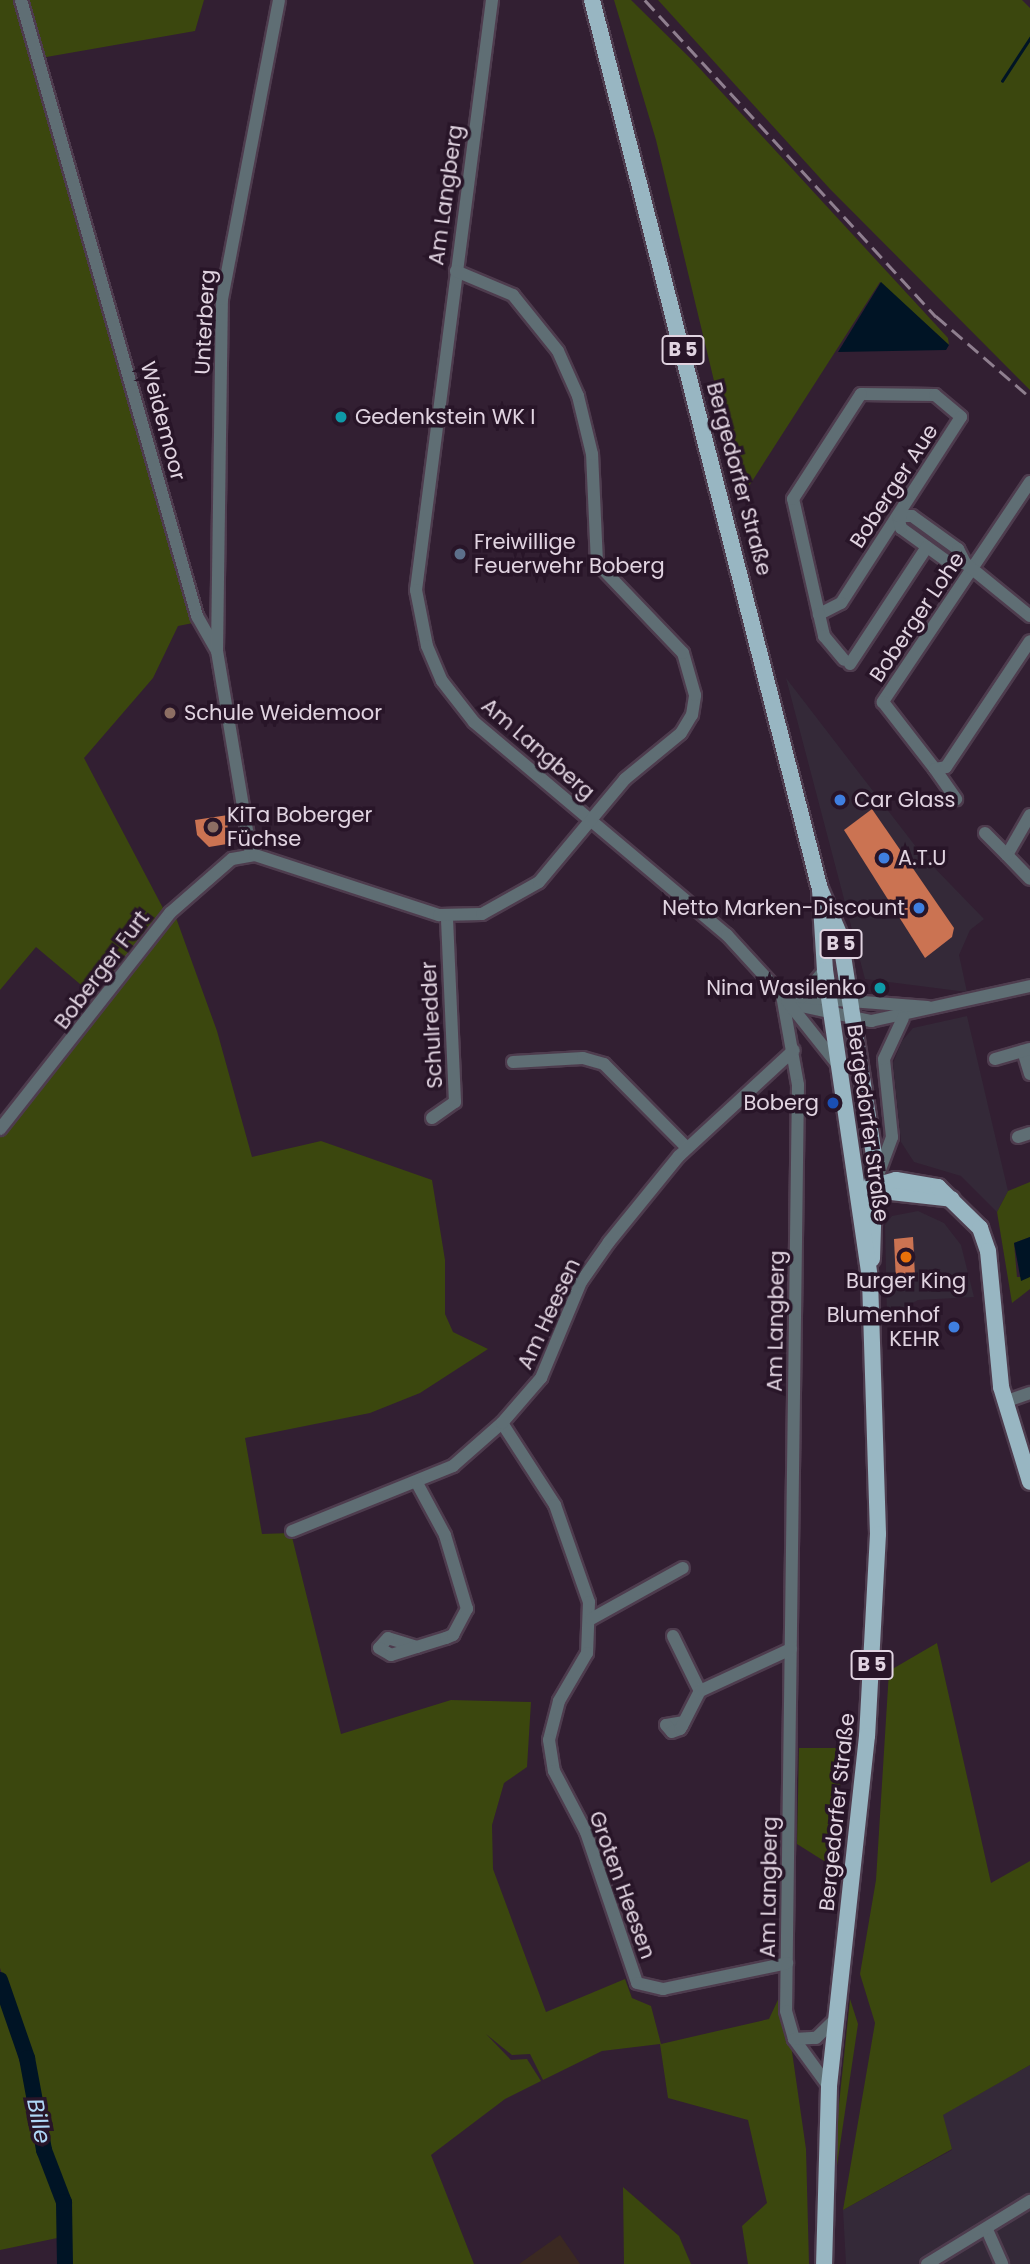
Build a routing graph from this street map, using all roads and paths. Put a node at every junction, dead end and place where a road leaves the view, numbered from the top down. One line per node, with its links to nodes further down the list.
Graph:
1 (21, 0): 13 (street, Weidemoor)
2 (279, 0): 13 (street, Unterberg)
3 (492, 0): 5 (street, Am Langberg)
4 (592, 0): 22 (main road, Bergedorfer Straße / B 5)
5 (456, 271): 17 (street, Am Langberg); 17 (street)
6 (1030, 482): 9 (street, Boberger Lohe)
7 (898, 516): 8 (street); 9 (street); 10 (street, Boberger Aue); 10 (street, Boberger Aue)
8 (927, 547): 9 (street); 10 (street, Boberger Aue)
9 (969, 566): 11 (street); 14 (street, Boberger Lohe)
10 (819, 614)
11 (1030, 616)
12 (1030, 641): 14 (street)
13 (217, 650): 19 (street, Weidemoor)
14 (935, 769): 15 (street, Boberger Lohe)
15 (957, 799)
16 (1030, 815): 20 (street)
17 (594, 823): 23 (street); 26 (street, Am Langberg)
18 (985, 833): 20 (street)
19 (251, 854): 23 (street); 39 (street, Boberger Furt)
20 (1007, 855): 21 (street)
21 (1030, 879)
22 (820, 889): 24 (main road, Bergedorfer Straße / B 5); 30 (main road, Bergedorfer Straße / B 5)
23 (447, 916): 38 (street, Schulredder)
24 (825, 970): 27 (street); 28 (main road, Bergedorfer Straße / B 5)
25 (1030, 986): 29 (street)
26 (782, 995): 27 (street); 28 (street, Am Langberg); 32 (street, Am Langberg); 36 (street)
27 (802, 997): 28 (street)
28 (831, 1007): 30 (street); 36 (main road, Bergedorfer Straße / B 5)
29 (931, 1008): 30 (street); 31 (street)
30 (852, 1010): 31 (street); 42 (main road, Bergedorfer Straße / B 5)
31 (902, 1018): 42 (street)
32 (794, 1050): 40 (street, Am Heesen); 55 (street, Am Langberg)
33 (1027, 1050): 34 (street); 37 (street)
34 (995, 1059)
35 (513, 1062): 40 (street)
36 (841, 1070): 41 (main road, Bergedorfer Straße / B 5)
37 (1030, 1074)
38 (432, 1118)
39 (0, 1129)
40 (687, 1148): 47 (street, Am Heesen)
41 (855, 1166): 42 (main road); 43 (main road, Bergedorfer Straße / B 5)
42 (875, 1184): 43 (main road); 44 (main road, Bergedorfer Straße / B 5); 46 (main road)
43 (858, 1197): 44 (main road, Bergedorfer Straße / B 5)
44 (870, 1279): 59 (main road, Bergedorfer Straße / B 5)
45 (1030, 1393): 46 (street)
46 (1004, 1402): 48 (main road)
47 (502, 1423): 49 (street, Am Heesen); 52 (street, Groten Heesen)
48 (1030, 1482)
49 (417, 1483): 50 (street, Am Heesen); 54 (street)
50 (292, 1531)
51 (683, 1568): 52 (street)
52 (591, 1619): 58 (street, Groten Heesen)
53 (673, 1636): 56 (street)
54 (417, 1647)
55 (791, 1649): 56 (street); 58 (street, Am Langberg)
56 (700, 1691): 57 (street)
57 (684, 1722)
58 (787, 1963): 60 (street, Am Langberg)
59 (837, 2018): 60 (street); 61 (main road, Bergedorfer Straße / B 5)
60 (794, 2039): 61 (street, Am Langberg)
61 (829, 2087): 64 (main road, Bergedorfer Straße / B 5)
62 (1030, 2201): 63 (street)
63 (988, 2232): 65 (street); 66 (street)
64 (824, 2264)
65 (927, 2264)
66 (1002, 2264)

